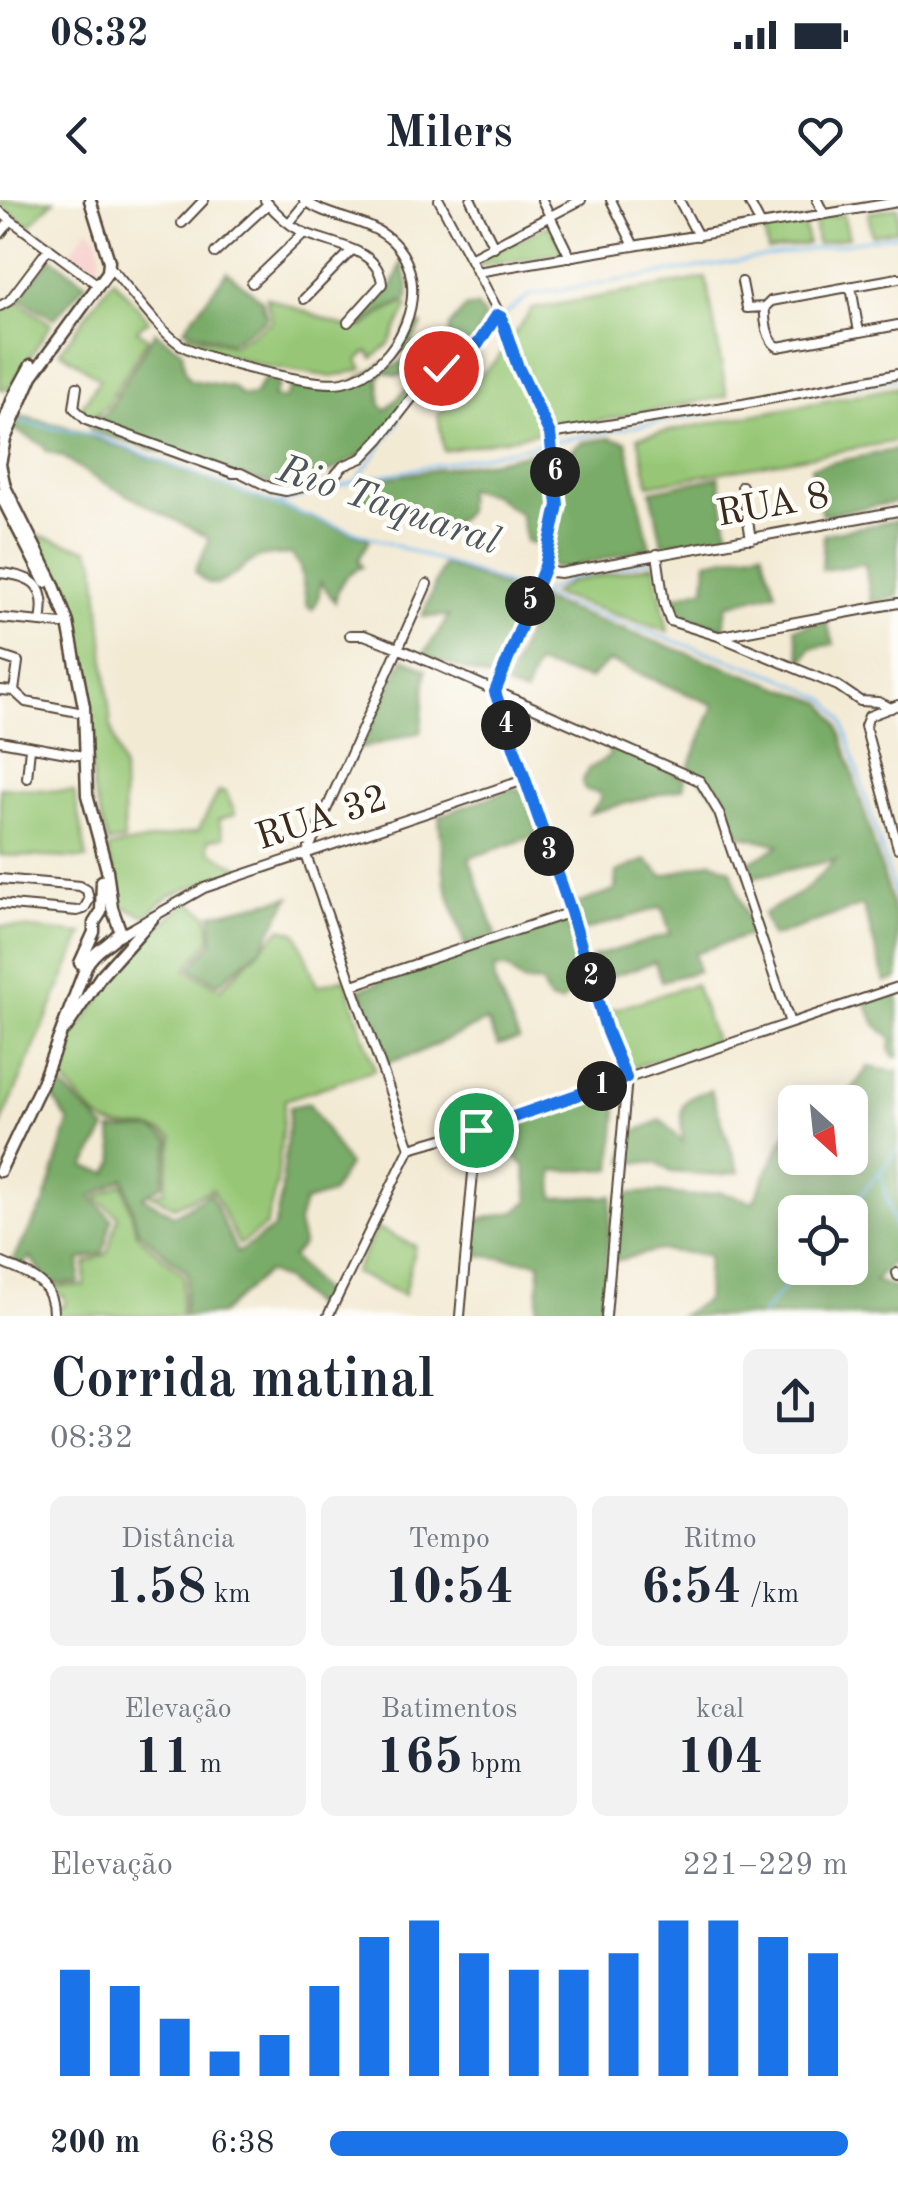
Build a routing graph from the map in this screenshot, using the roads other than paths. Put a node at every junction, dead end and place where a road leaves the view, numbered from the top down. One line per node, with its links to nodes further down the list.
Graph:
1 (90, 200): 31 (main road)
2 (204, 200): 17 (street)
3 (439, 200): 30 (street)
4 (470, 200): 26 (street)
5 (542, 200): 16 (street)
6 (581, 200): 16 (street)
7 (611, 200): 24 (street)
8 (679, 200): 23 (street)
9 (748, 200): 20 (street)
10 (817, 200): 15 (street)
11 (305, 201): 19 (street); 31 (street)
12 (267, 202): 19 (street); 28 (street)
13 (891, 202): 15 (street)
14 (0, 212): 25 (street)
15 (824, 214): 20 (street)
16 (550, 217): 26 (street); 29 (street)
17 (182, 223)
18 (8, 224): 22 (street)
19 (289, 224): 21 (street)
20 (762, 225): 23 (street)
21 (304, 233): 27 (street); 36 (street)
22 (0, 234)
23 (698, 236): 24 (street)
24 (634, 246): 29 (street)
25 (49, 248): 34 (street); 39 (street)
26 (494, 248): 30 (street)
27 (352, 250): 38 (street); 42 (street)
28 (214, 253)
29 (570, 257): 32 (street)
30 (470, 258): 32 (street)
31 (108, 260): 34 (main road); 49 (main road)
32 (477, 272): 41 (street)
33 (898, 278): 37 (street)
34 (94, 282): 47 (main road)
35 (742, 282): 40 (street)
36 (252, 284)
37 (851, 287): 40 (street); 44 (street)
38 (304, 299)
39 (0, 306)
40 (765, 307): 44 (street)
41 (502, 319): 46 (street); 51 (street)
42 (348, 322)
43 (898, 325): 44 (street)
44 (860, 332)
45 (898, 374): 51 (street)
46 (78, 387)
47 (14, 396): 48 (street); 49 (main road)
48 (0, 398)
49 (13, 409): 50 (main road)
50 (4, 428): 88 (main road)
51 (550, 434): 57 (street)
52 (742, 486): 55 (street)
53 (0, 494): 63 (main road)
54 (898, 511): 55 (street, RUA 8)
55 (751, 540): 56 (street, RUA 8)
56 (658, 557): 57 (street, RUA 8); 65 (street)
57 (545, 566): 70 (street)
58 (0, 573): 62 (street)
59 (427, 584): 66 (street)
60 (898, 602): 65 (street)
61 (0, 618): 62 (street)
62 (42, 622): 63 (street)
63 (61, 624): 72 (main road)
64 (350, 635): 66 (street)
65 (718, 636): 71 (street)
66 (398, 648): 70 (street); 81 (street)
67 (0, 656): 69 (street)
68 (0, 690): 69 (street)
69 (14, 691): 72 (street)
70 (495, 692): 77 (street); 94 (street)
71 (894, 706): 79 (street)
72 (78, 712): 75 (main road)
73 (0, 741): 74 (street)
74 (30, 748): 75 (street); 76 (street)
75 (78, 755): 83 (main road)
76 (27, 778)
77 (524, 780): 81 (street, RUA 32); 86 (street)
78 (898, 794): 79 (street)
79 (884, 798): 80 (street)
80 (898, 848)
81 (306, 855): 89 (street, RUA 32); 92 (street)
82 (0, 880): 84 (street)
83 (103, 898): 84 (street); 87 (main road)
84 (89, 900): 85 (street)
85 (0, 904)
86 (571, 912): 92 (street); 96 (street)
87 (100, 916): 88 (main road); 90 (main road)
88 (116, 918): 89 (street); 91 (main road)
89 (148, 921): 91 (street, RUA 32); 95 (main road)
90 (94, 932): 91 (main road); 99 (main road)
91 (111, 941): 95 (main road)
92 (352, 985): 98 (street)
93 (898, 987): 94 (street)
94 (790, 1023): 96 (street)
95 (54, 1051): 100 (main road)
96 (626, 1078): 97 (street); 105 (street)
97 (476, 1130): 98 (street); 104 (street)
98 (410, 1148): 103 (street)
99 (0, 1157)
100 (0, 1171)
101 (0, 1262): 102 (street)
102 (53, 1316)
103 (328, 1316)
104 (460, 1316)
105 (606, 1316)

